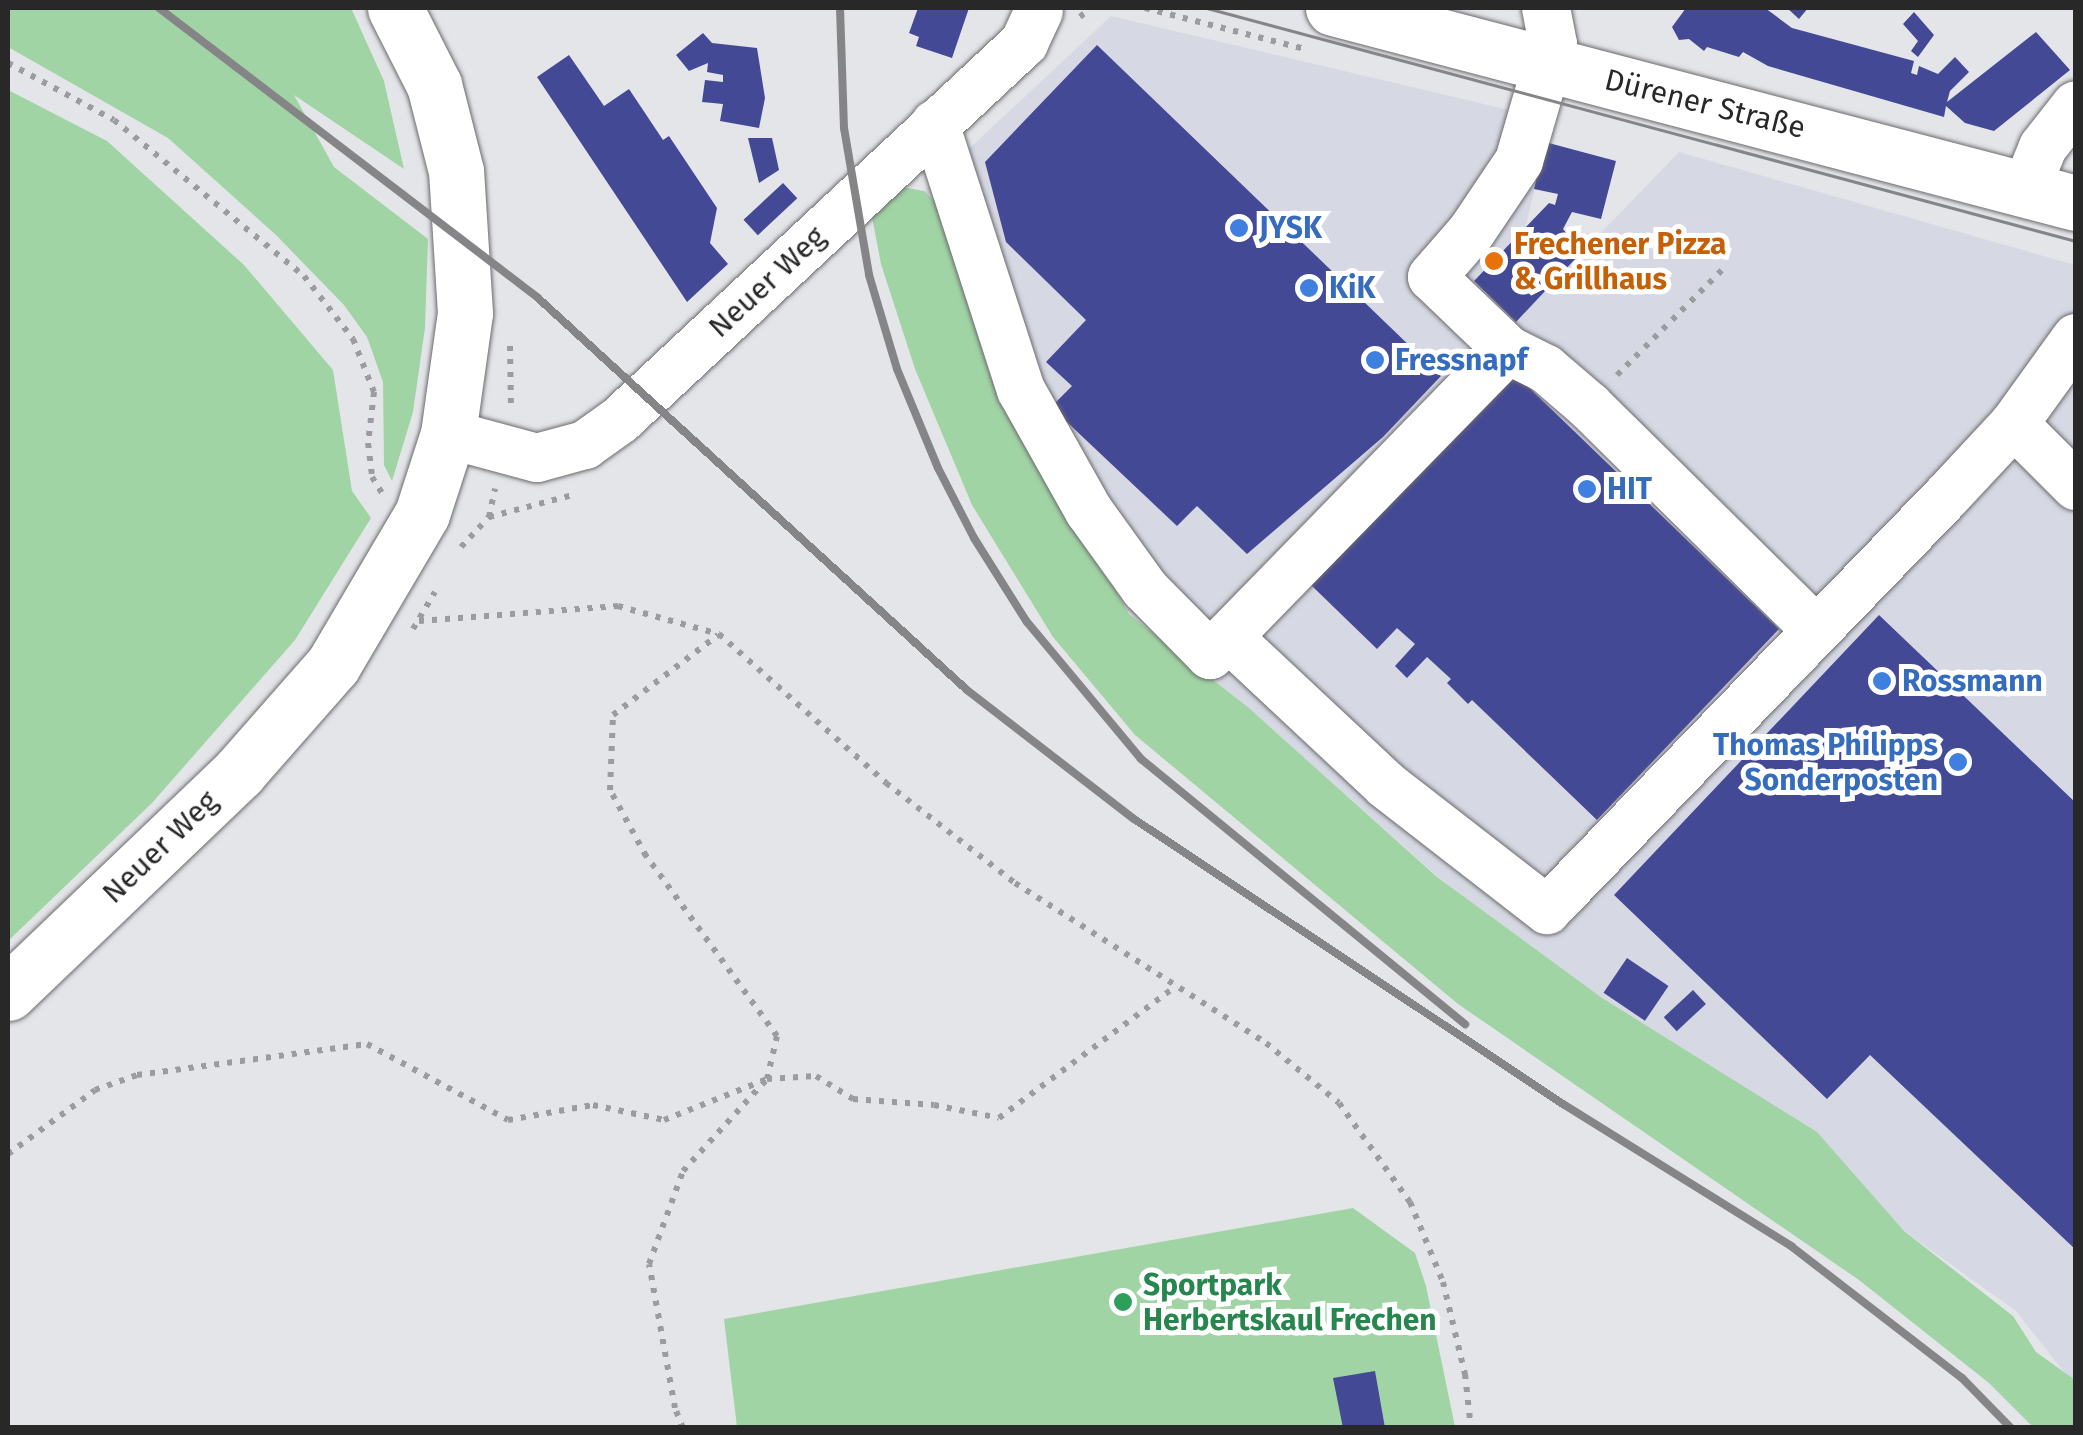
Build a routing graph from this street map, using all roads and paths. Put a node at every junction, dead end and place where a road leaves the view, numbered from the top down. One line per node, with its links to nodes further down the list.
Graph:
1 (396, 8): 16 (main road, Neuer Weg)
2 (1090, 8): 5 (path)
3 (1333, 8): 7 (main road, Dürener Straße)
4 (1546, 8): 7 (street)
5 (1058, 16): 9 (street, Neuer Weg)
6 (8, 63): 19 (path)
7 (1546, 65): 10 (main road, Dürener Straße); 13 (street)
8 (2076, 106): 10 (street)
9 (935, 124): 16 (street, Neuer Weg); 26 (street)
10 (2051, 196)
11 (1722, 270): 14 (path)
12 (2076, 338): 15 (street)
13 (1508, 350): 14 (street); 26 (street)
14 (1589, 406): 23 (street)
15 (2014, 424): 17 (street); 23 (street)
16 (448, 434): 19 (main road, Neuer Weg)
17 (2076, 486)
18 (581, 487): 20 (path)
19 (422, 514): 28 (main road, Neuer Weg)
20 (453, 560)
21 (444, 575): 22 (path)
22 (418, 621): 24 (path); 25 (path)
23 (1815, 629): 26 (street)
24 (718, 634): 27 (path); 29 (path)
25 (408, 636)
26 (1228, 637)
27 (1176, 986): 29 (path); 32 (path)
28 (8, 993)
29 (767, 1080): 30 (path); 31 (path)
30 (8, 1154)
31 (683, 1428)
32 (1471, 1428)

